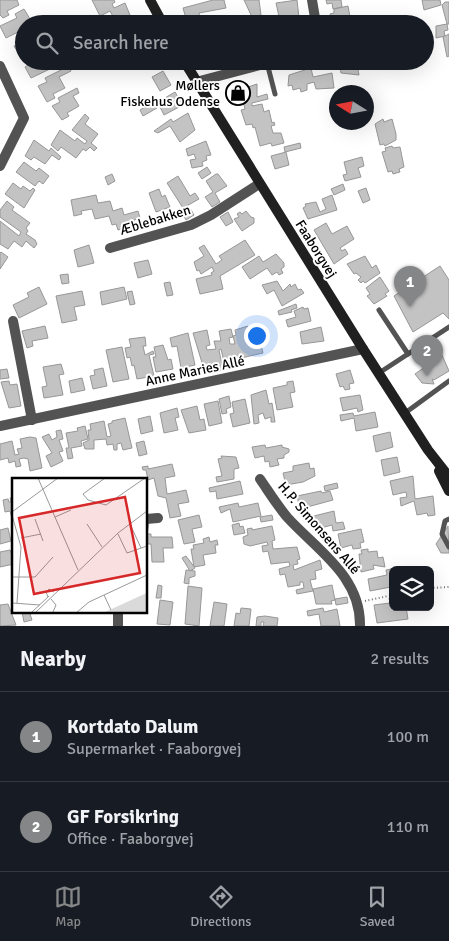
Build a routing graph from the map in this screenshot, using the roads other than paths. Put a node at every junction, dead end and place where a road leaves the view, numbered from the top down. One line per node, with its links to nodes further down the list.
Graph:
1 (150, 0): 3 (main road)
2 (312, 0): 4 (street)
3 (158, 15)
4 (314, 15)
5 (0, 66): 11 (street)
6 (189, 70): 9 (main road, Faaborgvej)
7 (241, 70): 9 (street)
8 (272, 70): 10 (lane)
9 (196, 82): 12 (main road, Faaborgvej)
10 (275, 94)
11 (0, 166)
12 (259, 184): 13 (street, Æblebakken); 17 (main road, Faaborgvej)
13 (110, 248)
14 (379, 310): 18 (lane)
15 (13, 321): 22 (street)
16 (449, 327): 18 (lane)
17 (363, 349): 19 (main road, Faaborgvej); 22 (street, Anne Maries Allé)
18 (408, 354): 19 (lane)
19 (378, 373): 21 (main road, Faaborgvej)
20 (449, 381): 21 (lane)
21 (404, 413): 24 (main road, Faaborgvej)
22 (32, 420): 23 (street, Anne Maries Allé)
23 (0, 426)
24 (428, 450): 25 (main road, Faaborgvej); 27 (main road, Faaborgvej)
25 (449, 477)
26 (260, 479): 32 (street, H.P. Simonsens Allé)
27 (449, 491)
28 (158, 518): 29 (street)
29 (148, 519)
30 (449, 519): 31 (lane)
31 (449, 547)
32 (360, 626)

